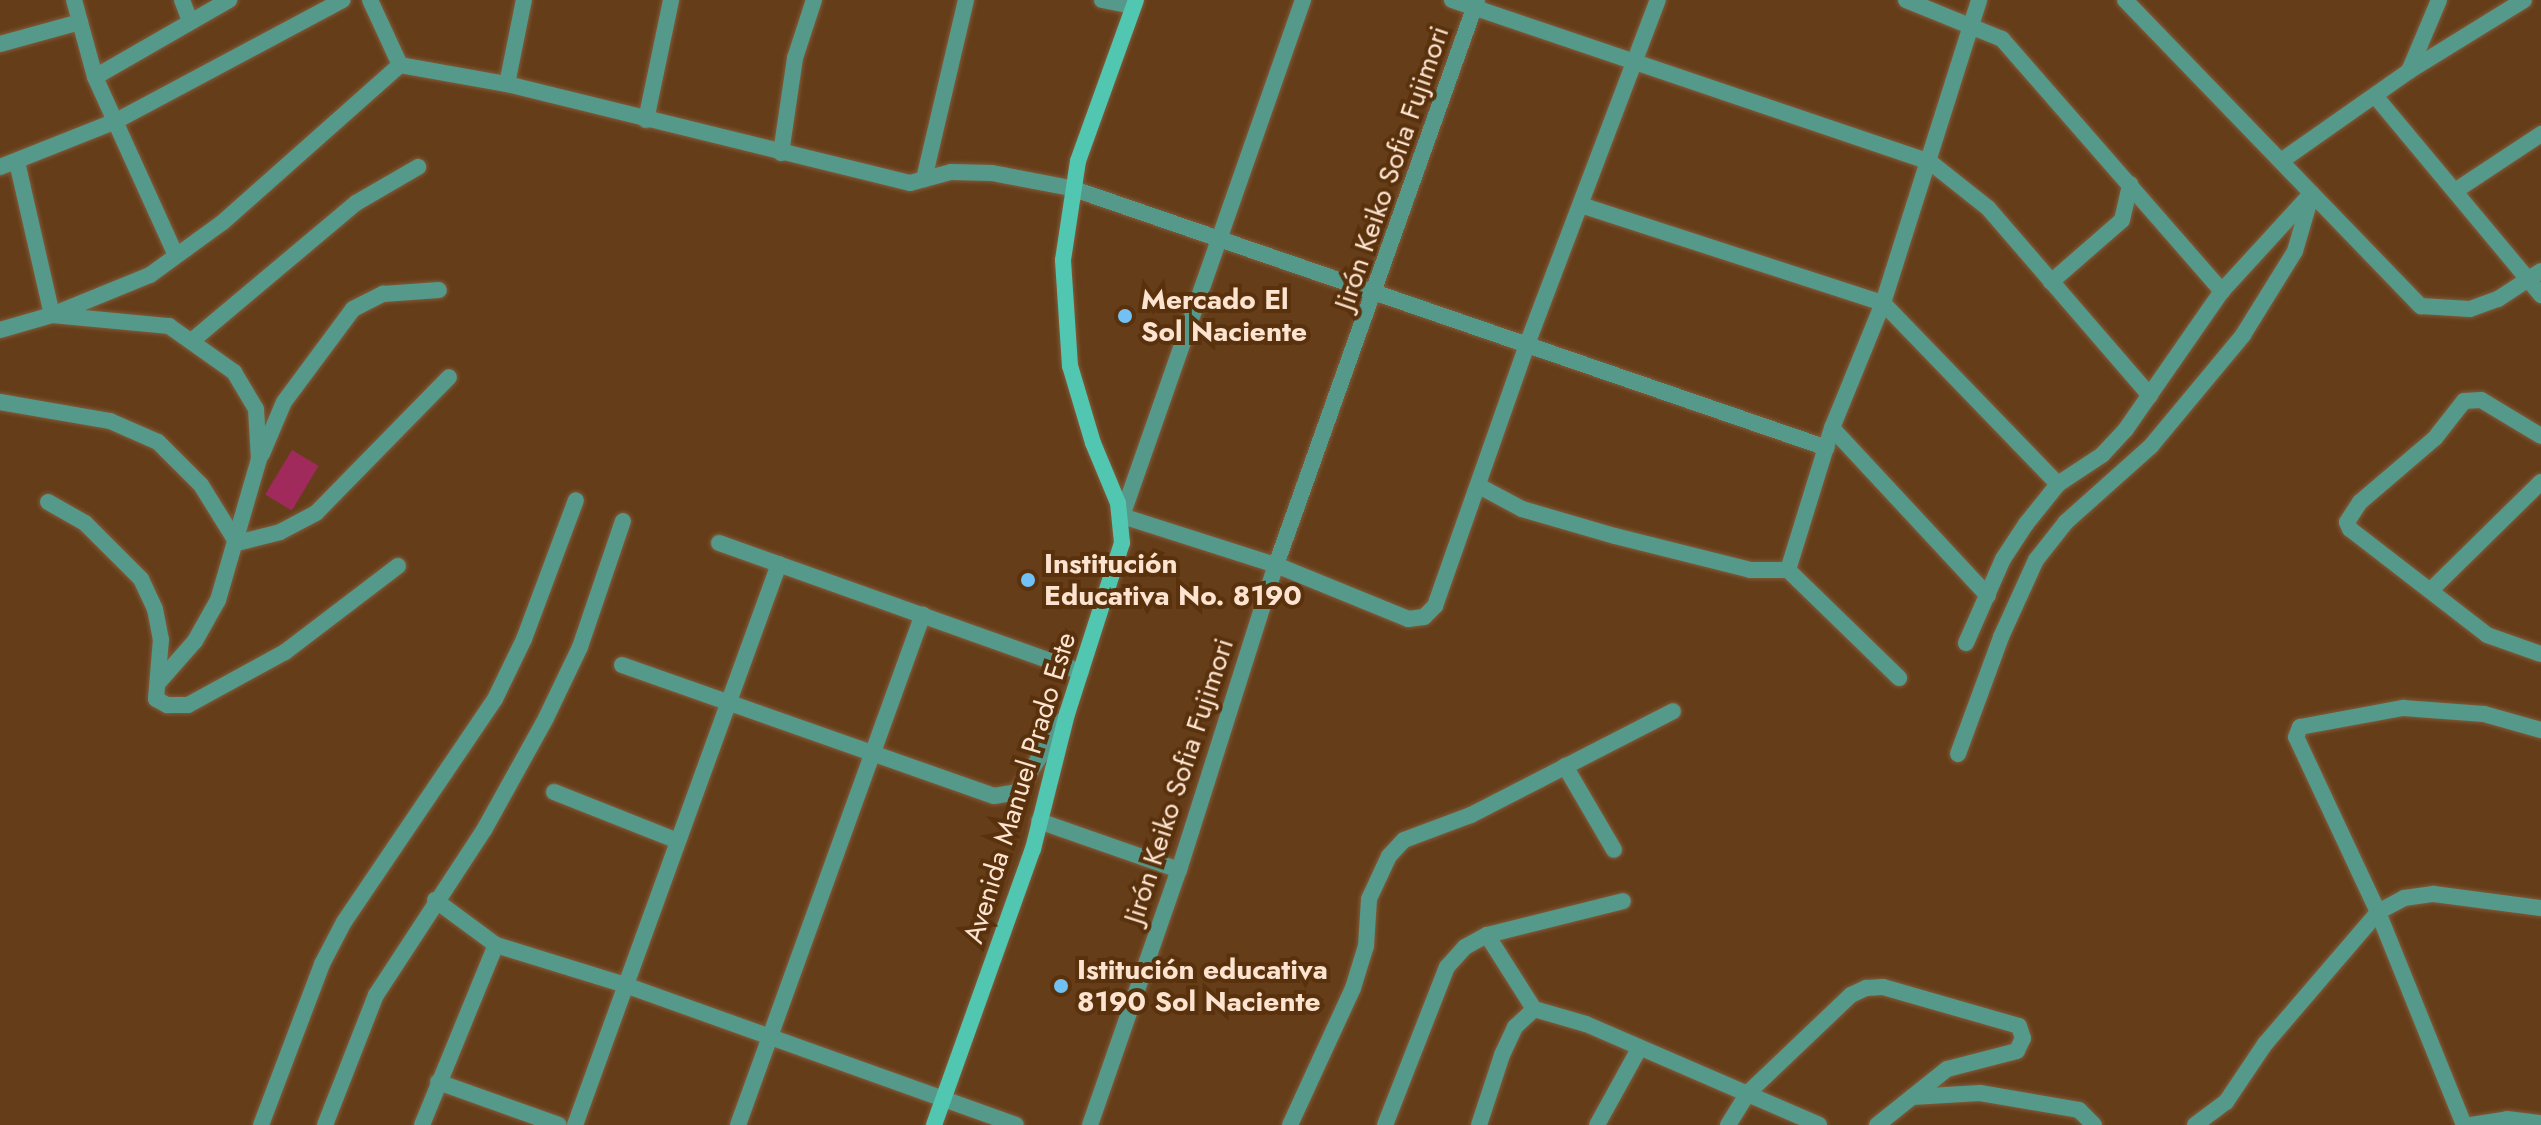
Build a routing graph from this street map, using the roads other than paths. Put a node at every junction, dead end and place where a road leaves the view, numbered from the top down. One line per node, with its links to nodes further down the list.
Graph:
1 (74, 0): 22 (street)
2 (182, 0): 21 (street)
3 (229, 0): 21 (street)
4 (343, 0): 32 (street)
5 (370, 0): 26 (street)
6 (524, 0): 29 (street)
7 (671, 0): 31 (street)
8 (814, 0): 34 (street)
9 (966, 0): 40 (street)
10 (1102, 0): 19 (street)
11 (1303, 0): 46 (street)
12 (1452, 0): 20 (street)
13 (1658, 0): 25 (street)
14 (1906, 0): 23 (street)
15 (1979, 0): 23 (street)
16 (2125, 0): 35 (street)
17 (2439, 0): 27 (street)
18 (2524, 0): 27 (street)
19 (1135, 3): 42 (street, Avenida Manuel Prado Este)
20 (1476, 4): 25 (street); 52 (street, Jirón Keiko Sofia Fujimori)
21 (190, 21): 28 (street)
22 (80, 22): 24 (street); 28 (street)
23 (1971, 22): 37 (street); 41 (street)
24 (0, 44)
25 (1635, 64): 37 (street); 45 (street)
26 (400, 65): 29 (street); 47 (street)
27 (2409, 71): 30 (street)
28 (95, 77): 32 (street)
29 (507, 84): 31 (street)
30 (2376, 97): 35 (street); 43 (street)
31 (646, 120): 34 (street)
32 (116, 121): 36 (street); 47 (street)
33 (2541, 134): 43 (street)
34 (781, 153): 40 (street)
35 (2281, 161): 44 (street)
36 (17, 162): 38 (street); 55 (street)
37 (1930, 162): 49 (street); 54 (street)
38 (0, 167)
39 (418, 167): 57 (street)
40 (924, 179): 42 (street)
41 (2130, 184): 49 (street); 51 (street)
42 (1071, 188): 46 (street); 71 (street, Avenida Manuel Prado Este)
43 (2458, 189): 48 (street)
44 (2312, 193): 48 (street); 51 (street); 92 (street)
45 (1581, 205): 54 (street); 58 (street)
46 (1218, 239): 52 (street); 71 (street)
47 (175, 253): 55 (street)
48 (2535, 276): 53 (street)
49 (2051, 282): 60 (street)
50 (439, 290): 65 (street)
51 (2222, 291): 60 (street)
52 (1376, 294): 58 (street); 76 (street, Jirón Keiko Sofia Fujimori)
53 (2541, 295)
54 (1883, 303): 62 (street); 67 (street)
55 (52, 315): 56 (street); 57 (street)
56 (0, 330)
57 (194, 339): 65 (street)
58 (1526, 347): 64 (street); 68 (street)
59 (449, 377): 73 (street)
60 (2150, 396): 67 (street)
61 (0, 402): 73 (street)
62 (1832, 428): 64 (street); 80 (street)
63 (2541, 436): 79 (street)
64 (1827, 448): 78 (street)
65 (259, 459): 73 (street)
66 (2541, 482): 79 (street)
67 (2058, 484): 80 (street)
68 (1479, 486): 76 (street); 78 (street)
69 (576, 500): 115 (street)
70 (48, 502): 87 (street)
71 (1122, 516): 76 (street); 85 (street, Avenida Manuel Prado Este)
72 (623, 521): 100 (street)
73 (237, 543): 87 (street)
74 (719, 543): 75 (street)
75 (779, 564): 81 (street); 88 (street)
76 (1276, 565): 99 (street, Jirón Keiko Sofia Fujimori)
77 (398, 566): 87 (street)
78 (1788, 570): 86 (street)
79 (2431, 590): 83 (street)
80 (1988, 596): 82 (street)
81 (923, 614): 85 (street); 93 (street)
82 (1966, 643)
83 (2538, 649)
84 (622, 665): 88 (street)
85 (1081, 672): 90 (street, Avenida Manuel Prado Este)
86 (1899, 678)
87 (159, 682)
88 (728, 703): 93 (street); 97 (street)
89 (1673, 711): 94 (street)
90 (1067, 714): 93 (street); 96 (street, Avenida Manuel Prado Este)
91 (2541, 730): 103 (street)
92 (1958, 754)
93 (871, 756): 108 (street)
94 (1565, 766): 98 (street); 124 (street)
95 (554, 792): 97 (street)
96 (1039, 821): 99 (street); 113 (street, Avenida Manuel Prado Este)
97 (678, 841): 106 (street)
98 (1614, 850)
99 (1179, 870): 123 (street, Jirón Keiko Sofia Fujimori)
100 (435, 900): 105 (street); 116 (street)
101 (1623, 901): 104 (street)
102 (2541, 908): 103 (street)
103 (2378, 912): 132 (street); 133 (street)
104 (1487, 935): 107 (street); 125 (street)
105 (496, 945): 106 (street); 110 (street)
106 (625, 985): 108 (street); 119 (street)
107 (1534, 1009): 109 (street); 126 (street)
108 (769, 1037): 113 (street); 120 (street)
109 (1639, 1049): 111 (street); 127 (street)
110 (438, 1082): 117 (street); 118 (street)
111 (1749, 1092): 112 (street); 128 (street); 129 (street)
112 (1912, 1097): 130 (street); 131 (street)
113 (944, 1101): 121 (street, Avenida Manuel Prado Este); 122 (street)
114 (2541, 1123): 134 (street)
115 (261, 1125)
116 (325, 1125)
117 (422, 1125)
118 (559, 1125)
119 (575, 1125)
120 (738, 1125)
121 (934, 1125)
122 (1016, 1125)
123 (1090, 1125)
124 (1290, 1125)
125 (1385, 1125)
126 (1479, 1125)
127 (1597, 1125)
128 (1728, 1125)
129 (1819, 1125)
130 (1877, 1125)
131 (2094, 1125)
132 (2195, 1125)
133 (2464, 1125)
134 (2471, 1125)

